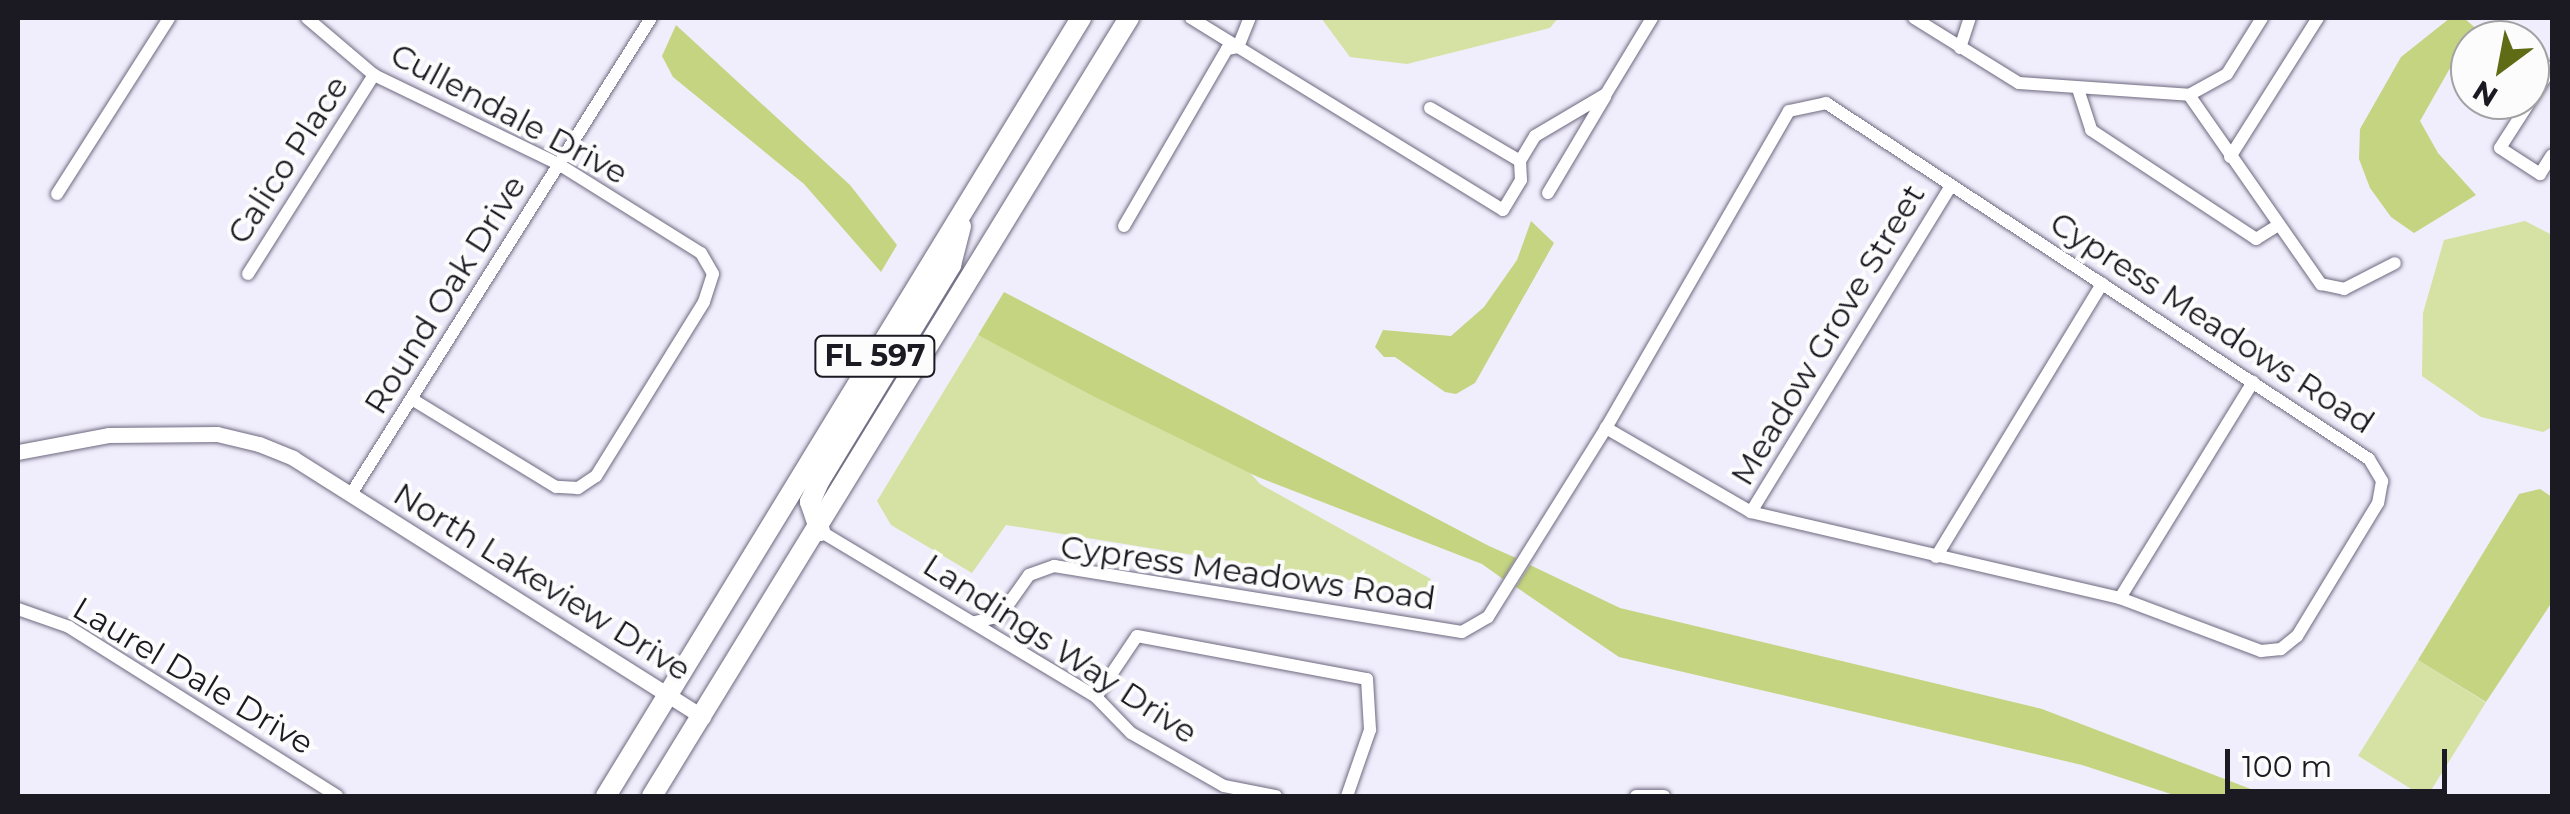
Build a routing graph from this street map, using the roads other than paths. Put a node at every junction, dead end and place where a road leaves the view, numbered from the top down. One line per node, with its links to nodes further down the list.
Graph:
1 (169, 18): 27 (street)
2 (307, 18): 16 (street, Cullendale Drive)
3 (651, 18): 24 (street, Round Oak Drive)
4 (1081, 18): 28 (main road, FL 597)
5 (1129, 18): 41 (main road, FL 597)
6 (1192, 18): 13 (street)
7 (1250, 18): 13 (street)
8 (1652, 18): 18 (street)
9 (1914, 18): 14 (street)
10 (1970, 18): 14 (street)
11 (2262, 18): 19 (street)
12 (2318, 18): 22 (street)
13 (1238, 47): 23 (street); 29 (street)
14 (1960, 48): 17 (street)
15 (2552, 67): 21 (street)
16 (374, 76): 24 (street, Cullendale Drive); 32 (street, Calico Place)
17 (2079, 92): 19 (street); 30 (street)
18 (1606, 94): 23 (street); 26 (street)
19 (2189, 95): 22 (street)
20 (1430, 108): 23 (street)
21 (2552, 155)
22 (2230, 156): 30 (street)
23 (1520, 161)
24 (560, 165): 35 (street, Round Oak Drive); 35 (street, Cullendale Drive)
25 (1951, 185): 33 (street, Cypress Meadows Road); 36 (street, Cypress Meadows Road); 40 (street, Meadow Grove Street)
26 (1548, 193)
27 (57, 194)
28 (967, 204): 41 (main road); 46 (main road, FL 597)
29 (1124, 226)
30 (2277, 226): 31 (street)
31 (2395, 263)
32 (248, 274)
33 (2102, 284): 34 (street, Cypress Meadows Road); 42 (street)
34 (2252, 382): 43 (street); 43 (street, Cypress Meadows Road)
35 (412, 399): 37 (street, Round Oak Drive)
36 (1606, 428): 40 (street, Cypress Meadows Road); 45 (street, Cypress Meadows Road)
37 (380, 449): 39 (street, North Lakeview Drive)
38 (18, 452): 39 (street, North Lakeview Drive)
39 (351, 494): 46 (street, North Lakeview Drive)
40 (1752, 512): 42 (street, Cypress Meadows Road)
41 (820, 531): 45 (street, Landings Way Drive); 48 (main road, FL 597)
42 (1936, 557): 43 (street, Cypress Meadows Road)
43 (2120, 598)
44 (18, 610): 49 (street, Laurel Dale Drive)
45 (975, 622): 47 (street, Landings Way Drive)
46 (670, 695): 48 (street, North Lakeview Drive); 50 (main road, FL 597)
47 (1096, 697): 52 (street, Landings Way Drive); 53 (street)
48 (703, 717): 51 (main road, FL 597)
49 (337, 796)
50 (606, 796)
51 (652, 796)
52 (1276, 796)
53 (1347, 796)
54 (1636, 796): 55 (street)
55 (1664, 796)

